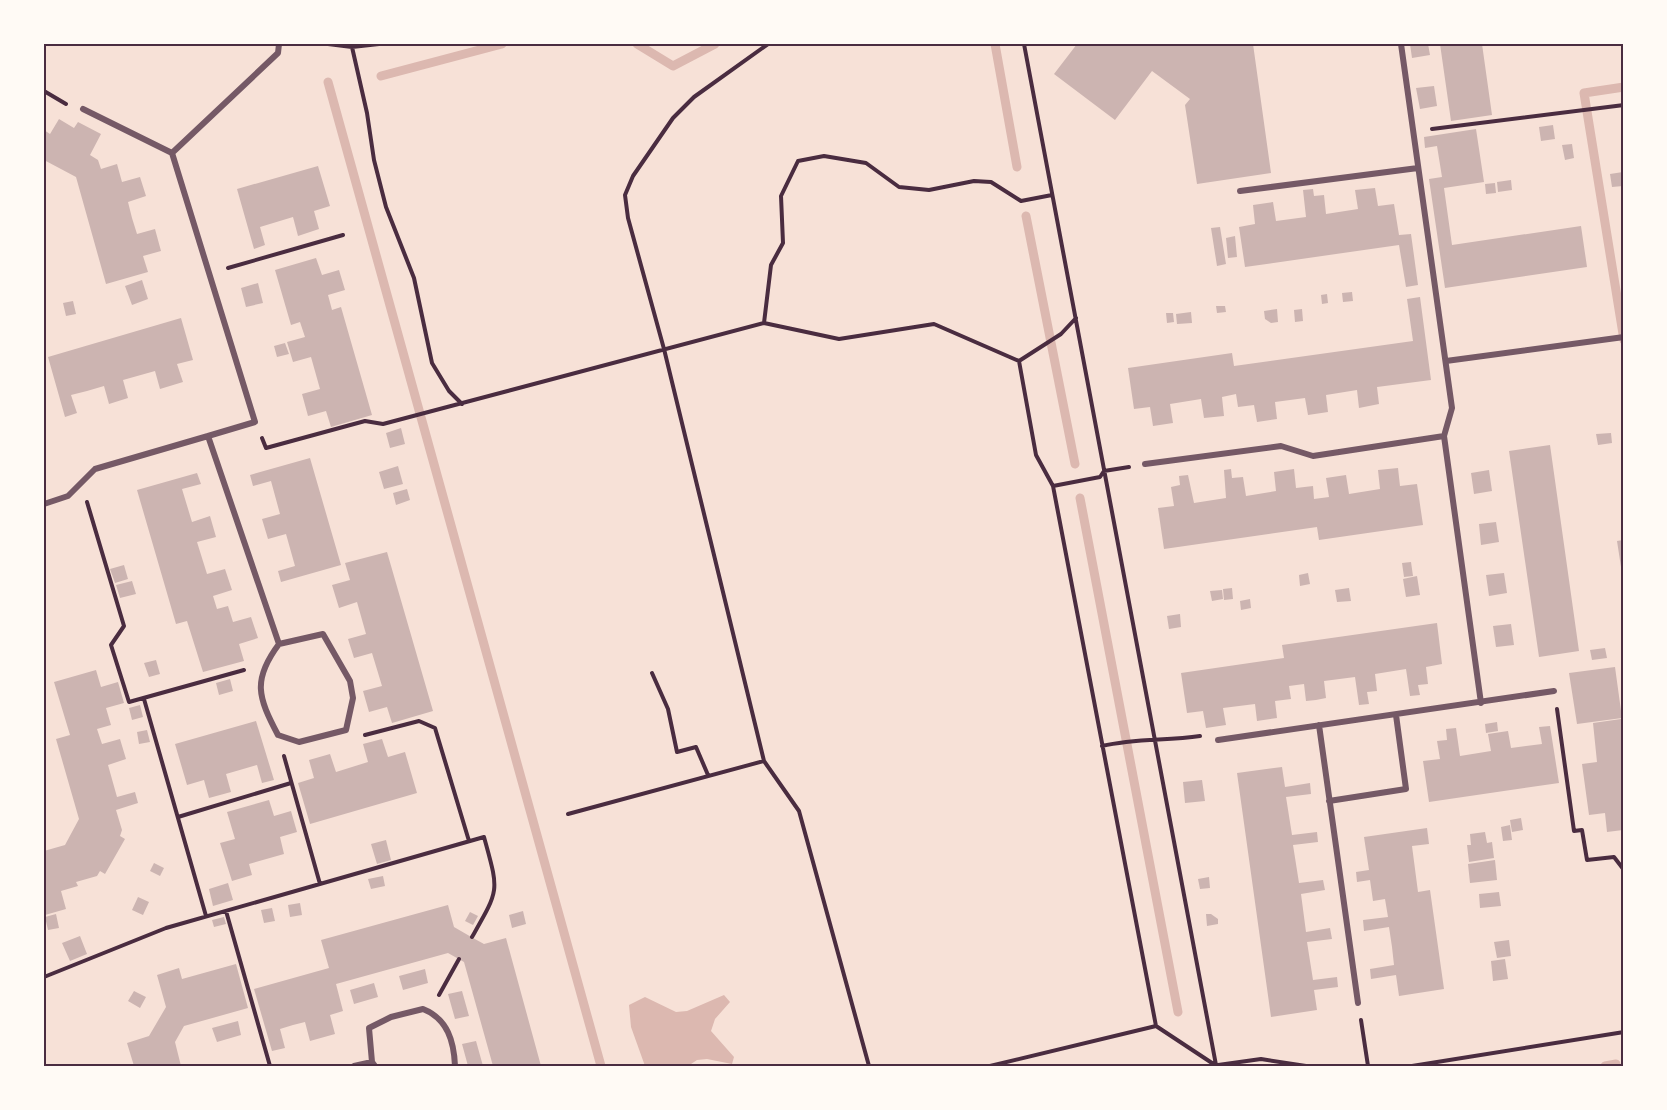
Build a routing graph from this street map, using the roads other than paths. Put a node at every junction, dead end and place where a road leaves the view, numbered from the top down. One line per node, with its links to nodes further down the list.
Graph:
1 (279, 44): 4 (street)
2 (1401, 44): 5 (street)
3 (83, 109): 4 (street)
4 (172, 153): 9 (street)
5 (1418, 168): 6 (street); 8 (street)
6 (1240, 190)
7 (1623, 337): 8 (street)
8 (1446, 360): 10 (street)
9 (208, 436): 12 (street); 13 (street)
10 (1444, 436): 11 (street); 15 (street)
11 (1144, 464)
12 (44, 504)
13 (279, 644): 13 (street)
14 (1554, 691): 15 (street)
15 (1480, 703): 16 (street)
16 (1396, 715): 17 (street); 19 (street)
17 (1319, 725): 18 (street); 19 (street)
18 (1218, 740)
19 (1329, 801): 20 (street)
20 (1358, 1003)
21 (374, 1064): 22 (street); 23 (street)
22 (354, 1066)
23 (455, 1066)

